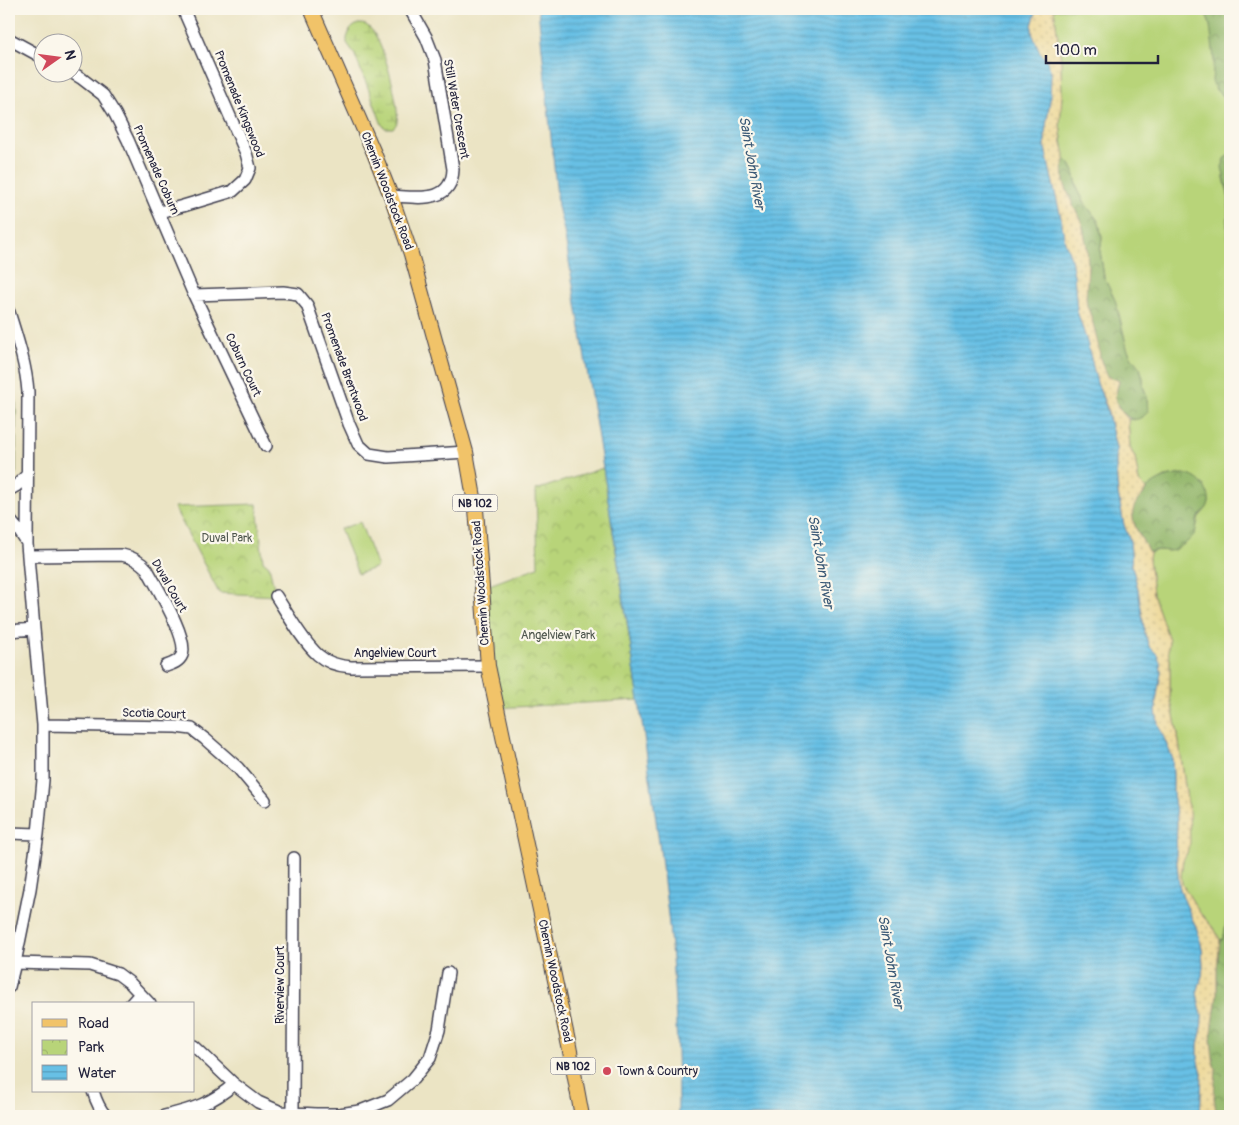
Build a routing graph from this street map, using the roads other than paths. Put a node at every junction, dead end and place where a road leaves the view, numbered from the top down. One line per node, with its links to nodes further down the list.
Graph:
1 (183, 9): 8 (street, Promenade Kingswood)
2 (312, 9): 7 (main road, Chemin Woodstock Road / NB 102)
3 (410, 9): 7 (street, Still Water Crescent)
4 (9, 39): 5 (street)
5 (32, 52)
6 (82, 79): 8 (street, Promenade Coburn)
7 (391, 196): 12 (main road, Chemin Woodstock Road / NB 102)
8 (159, 212): 9 (street, Promenade Coburn)
9 (194, 295): 11 (street, Coburn Court); 12 (street, Promenade Brentwood)
10 (9, 312): 13 (street)
11 (266, 446)
12 (466, 452): 22 (main road, Chemin Woodstock Road / NB 102)
13 (27, 475): 14 (street); 16 (street)
14 (9, 490)
15 (9, 519): 16 (street)
16 (27, 544): 17 (street)
17 (28, 556): 19 (street); 21 (street, Duval Court)
18 (276, 596): 22 (street, Angelview Court)
19 (34, 629): 20 (street); 23 (street)
20 (9, 631)
21 (166, 666)
22 (488, 666): 40 (main road, Chemin Woodstock Road / NB 102)
23 (43, 725): 24 (street, Scotia Court); 26 (street)
24 (265, 800)
25 (9, 833): 26 (street)
26 (38, 834): 28 (street)
27 (294, 858): 37 (street, Riverview Court)
28 (15, 963): 30 (street); 31 (street)
29 (448, 973): 37 (street)
30 (9, 987)
31 (140, 994): 32 (street); 33 (street)
32 (133, 1002)
33 (148, 1002)
34 (195, 1047): 35 (street)
35 (234, 1084): 37 (street); 39 (street)
36 (93, 1092): 38 (street)
37 (293, 1112)
38 (106, 1116)
39 (164, 1116)
40 (582, 1116)

